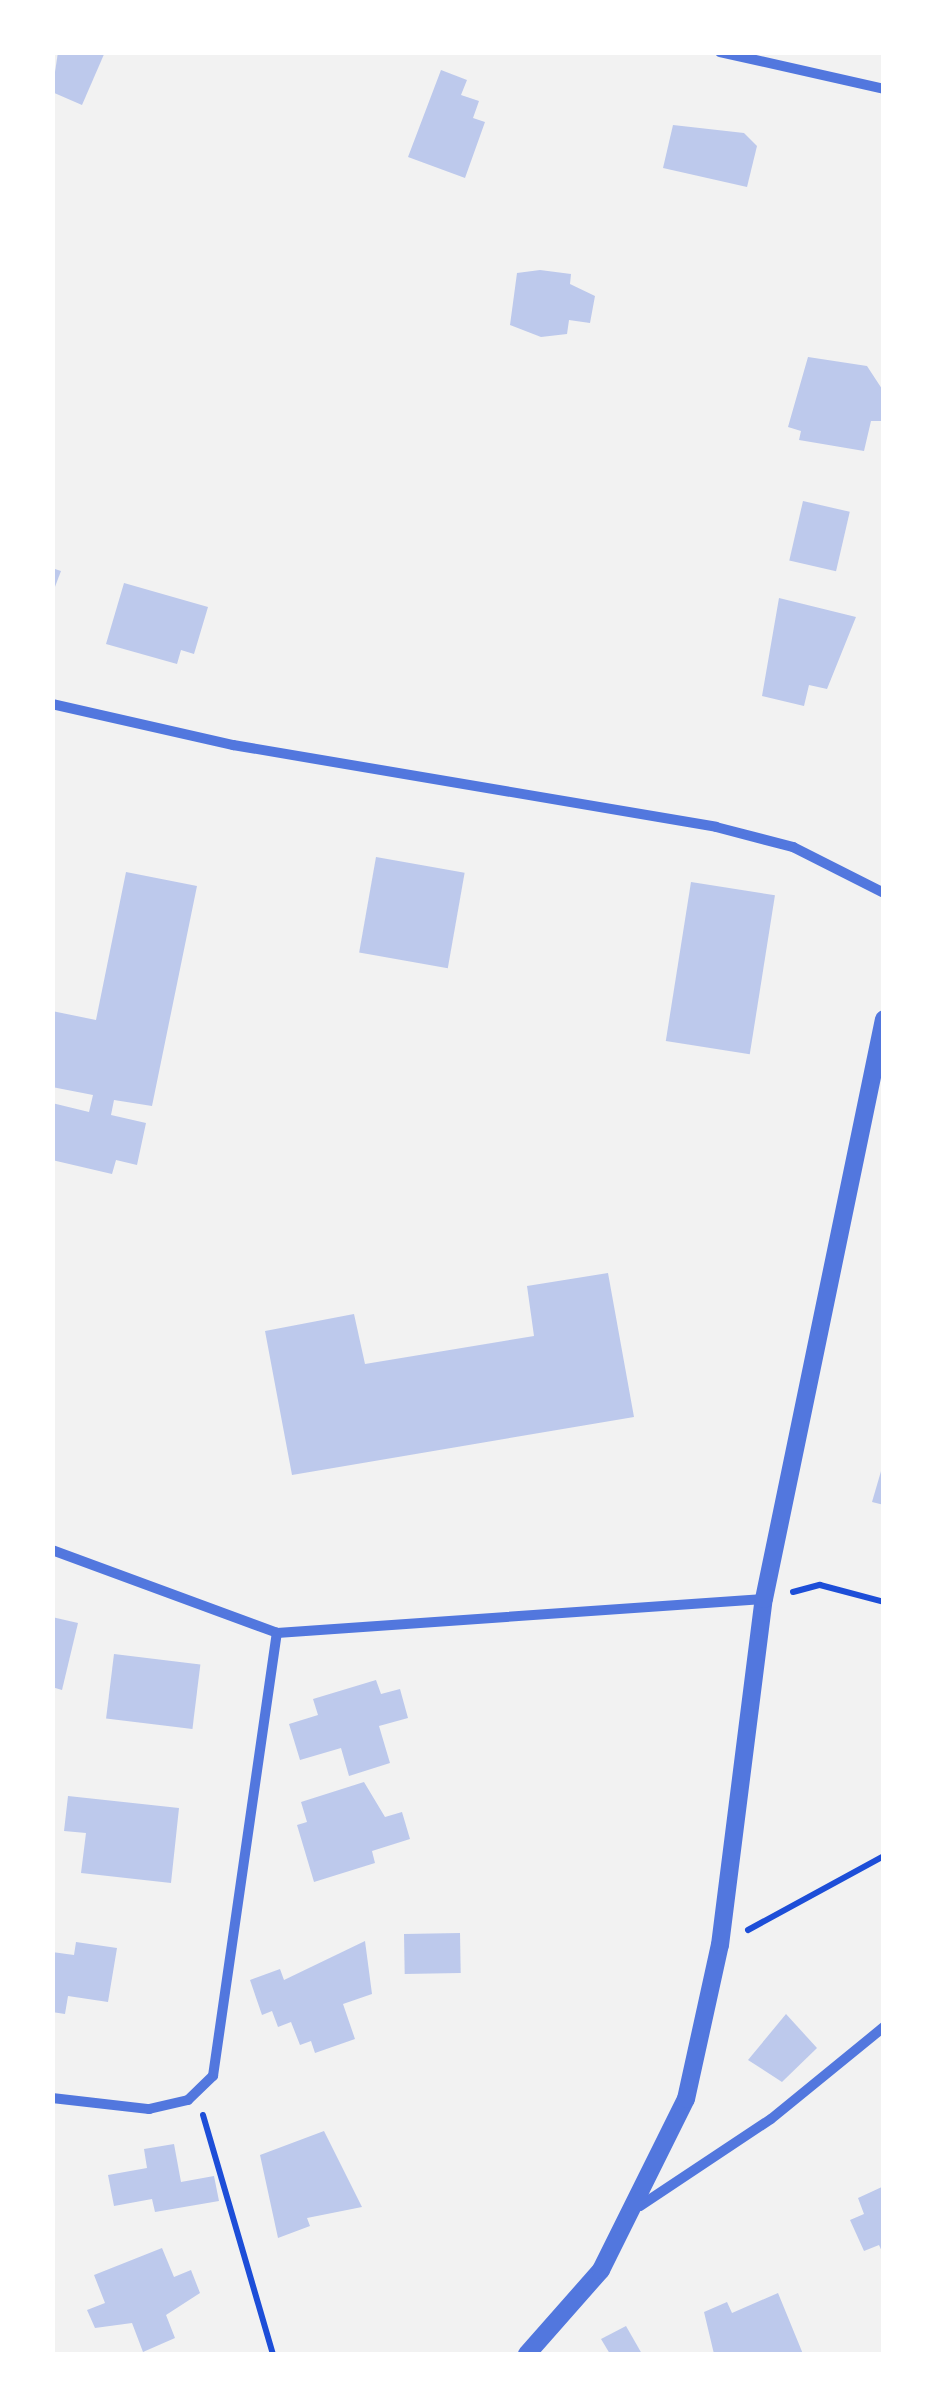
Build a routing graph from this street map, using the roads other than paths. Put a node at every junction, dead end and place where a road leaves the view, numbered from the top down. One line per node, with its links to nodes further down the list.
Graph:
1 (720, 52): 2 (street)
2 (884, 89)
3 (52, 704): 4 (street)
4 (884, 893)
5 (884, 1019): 6 (street)
6 (875, 1103): 8 (street)
7 (52, 1550): 9 (street)
8 (764, 1599): 9 (street); 12 (street)
9 (276, 1633): 11 (street)
10 (884, 2027): 12 (street)
11 (52, 2098)
12 (640, 2206): 13 (street)
13 (527, 2354)

